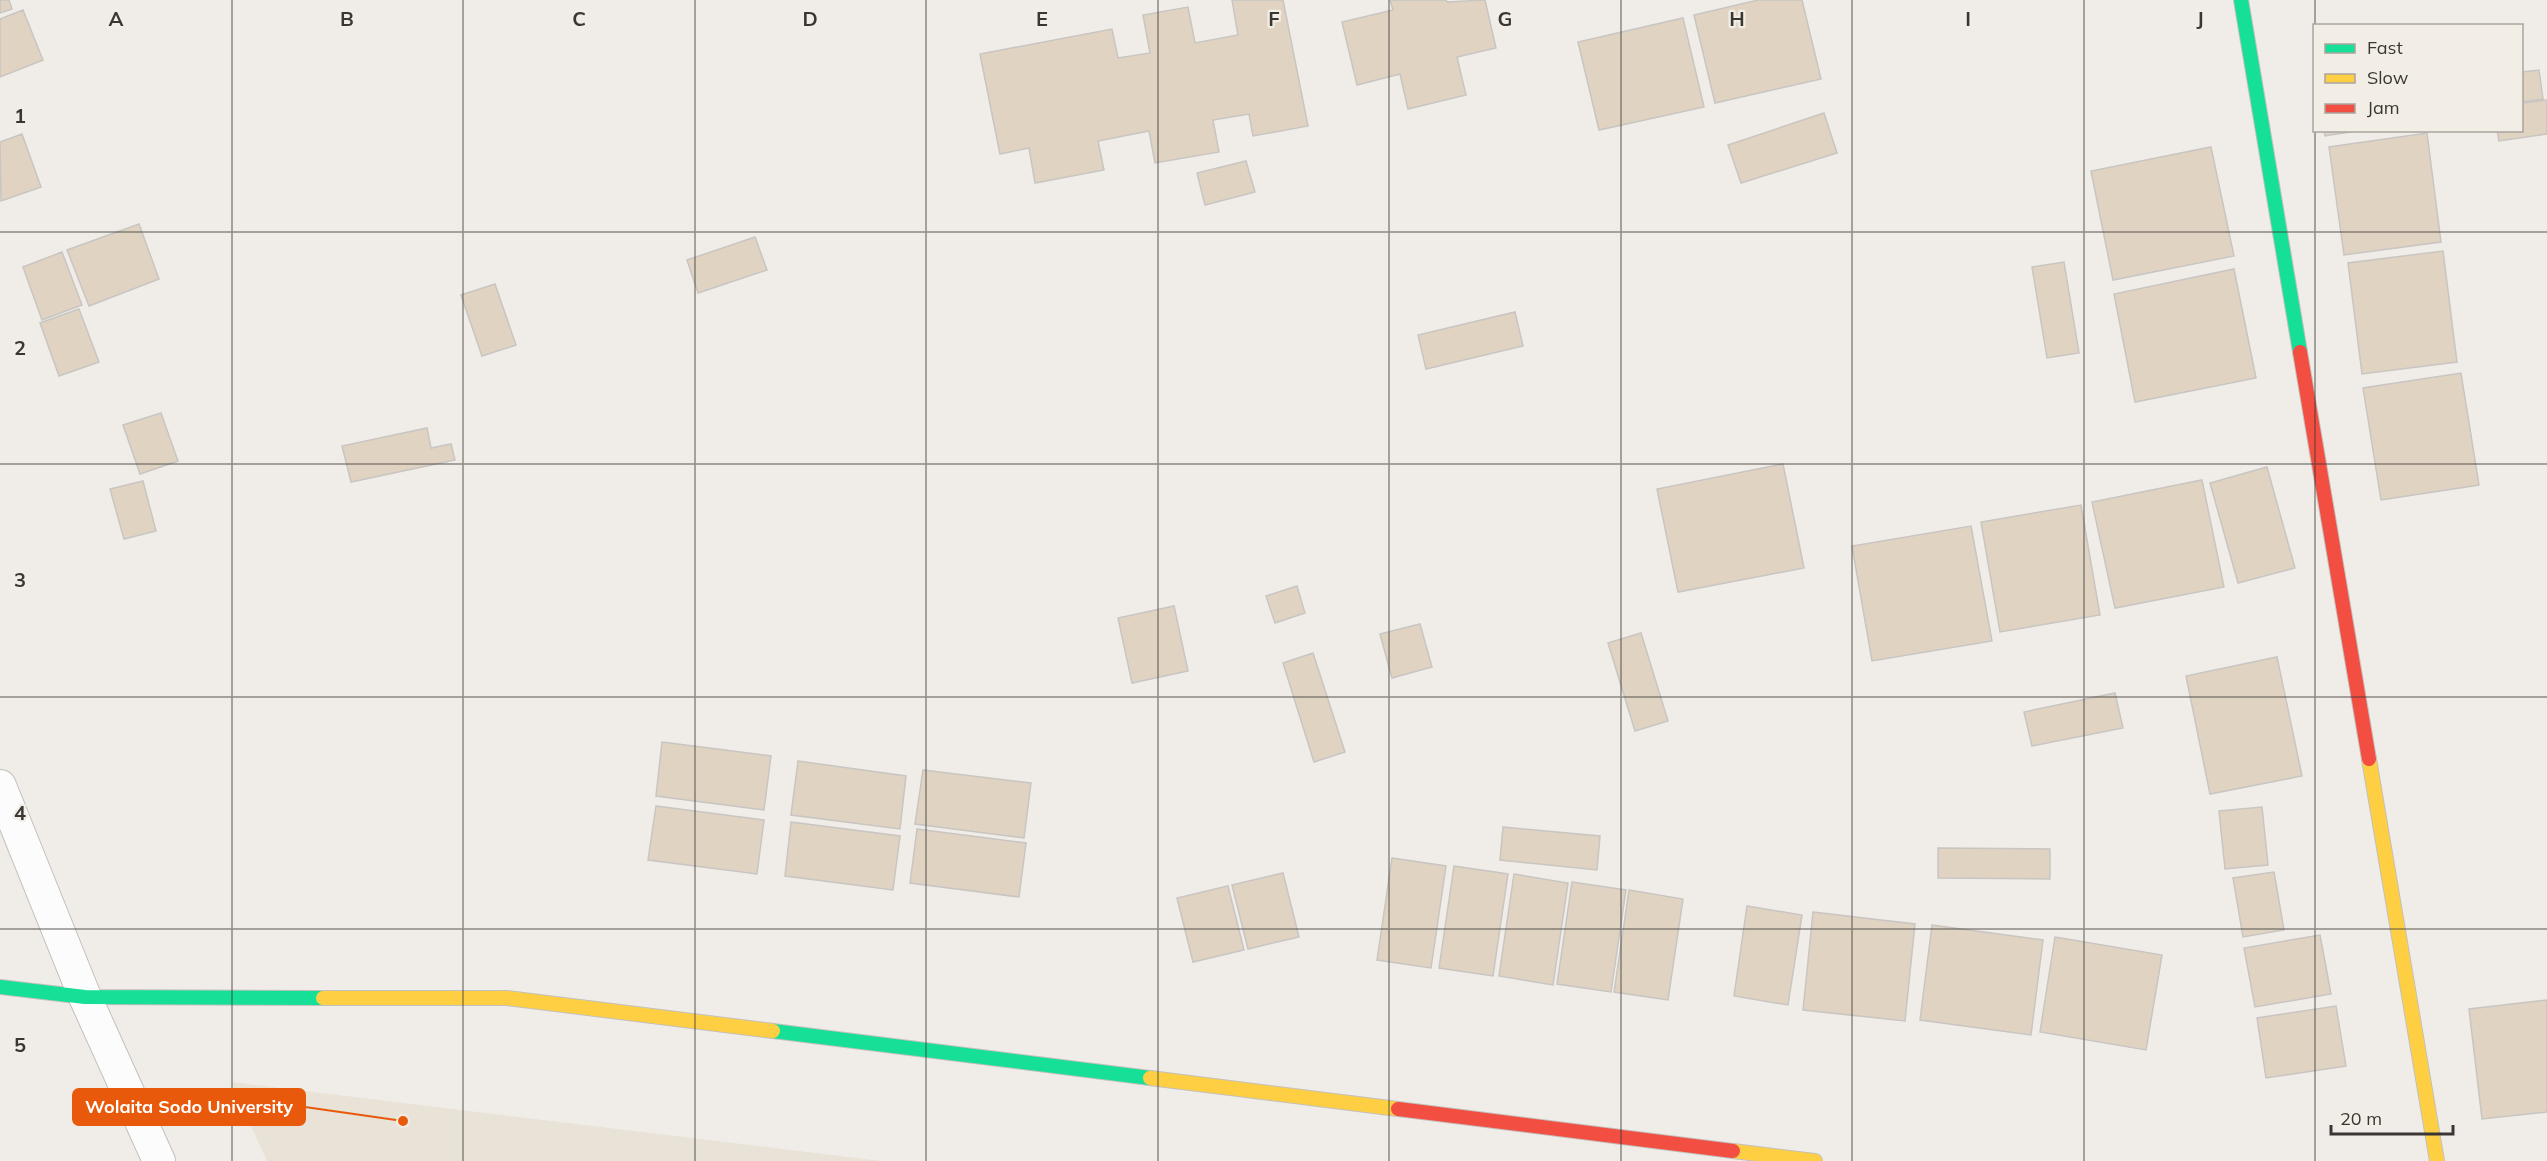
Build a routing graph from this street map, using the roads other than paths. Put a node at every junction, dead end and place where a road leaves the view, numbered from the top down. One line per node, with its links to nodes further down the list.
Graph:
1 (2241, 0): 7 (street)
2 (0, 786): 4 (street)
3 (0, 987): 4 (street)
4 (85, 997): 5 (street); 6 (street)
5 (159, 1161)
6 (1815, 1161)
7 (2437, 1161)

